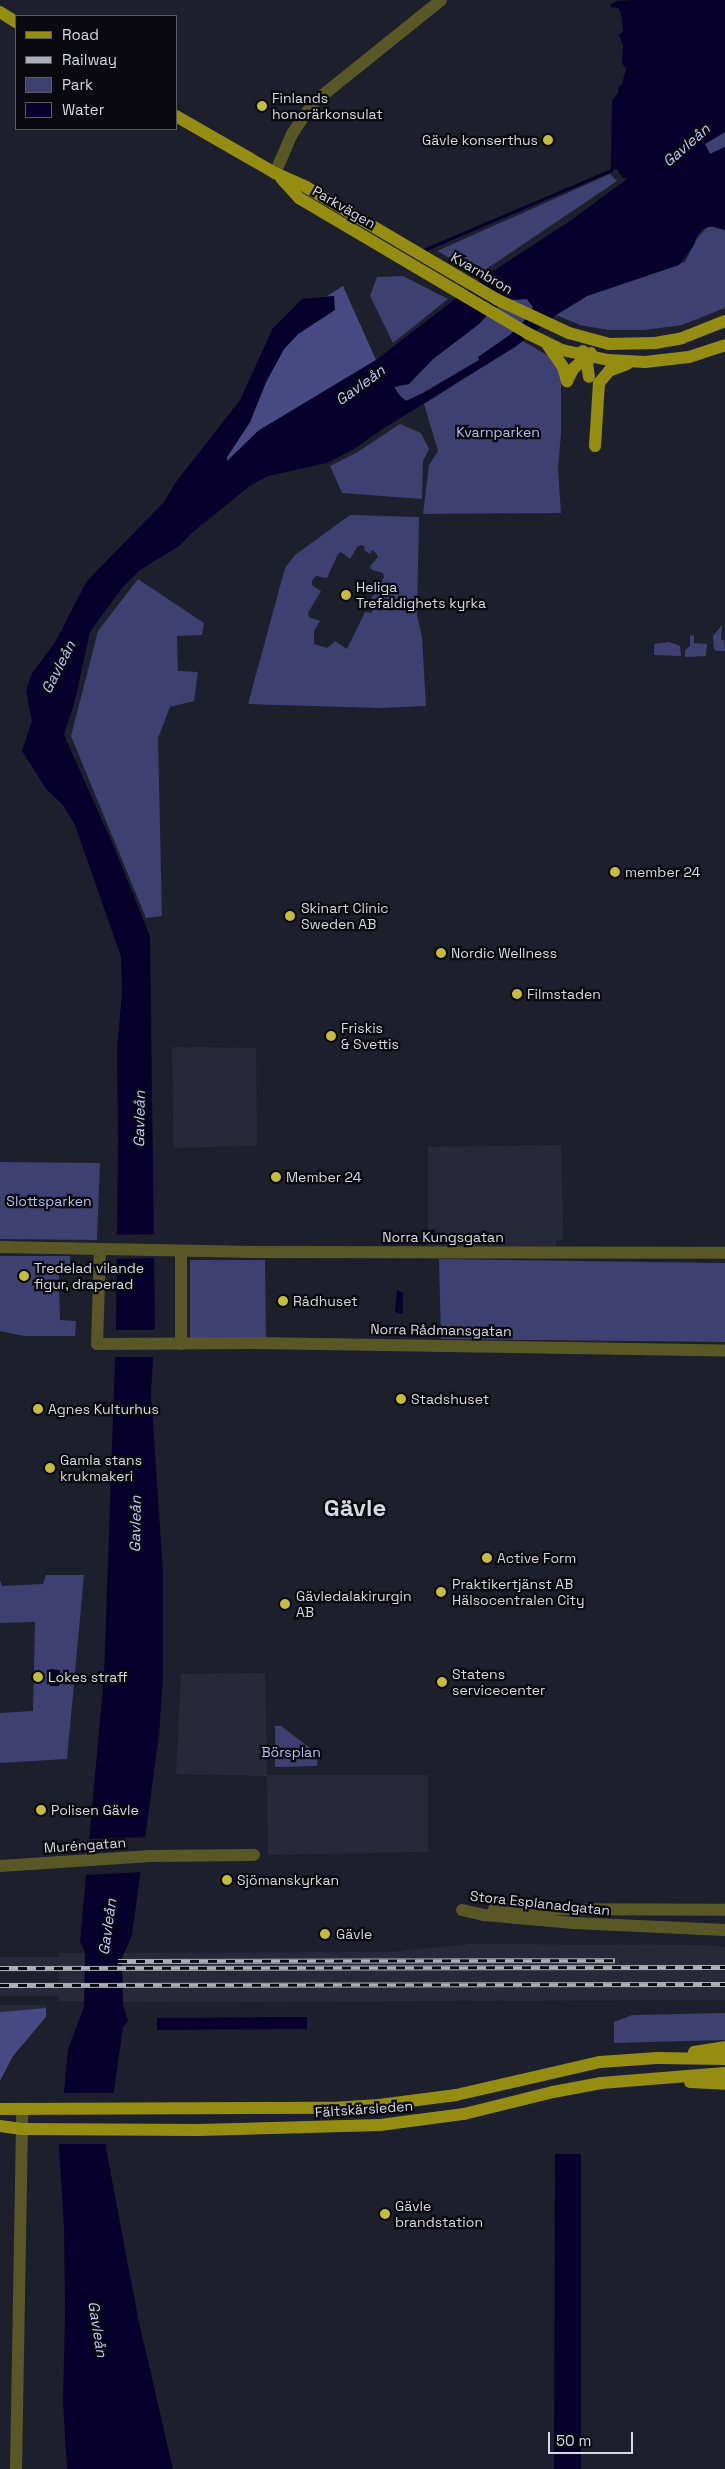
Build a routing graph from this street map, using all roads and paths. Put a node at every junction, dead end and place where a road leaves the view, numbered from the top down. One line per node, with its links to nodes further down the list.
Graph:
1 (440, 0): 5 (street)
2 (0, 12): 3 (main road)
3 (15, 21)
4 (178, 117): 5 (main road, Parkvägen)
5 (276, 173): 6 (main road, Parkvägen)
6 (381, 239): 8 (main road, Kvarnbron); 9 (main road, Kvarnbron)
7 (725, 321): 10 (main road)
8 (569, 333): 10 (main road); 12 (main road)
9 (546, 344): 12 (main road); 12 (main road)
10 (608, 344): 12 (main road)
11 (725, 345): 13 (main road)
12 (586, 356): 13 (main road); 14 (main road)
13 (632, 362): 15 (main road)
14 (589, 377)
15 (595, 446)
16 (0, 1247): 17 (street, Norra Kungsgatan)
17 (104, 1249): 18 (street, Norra Kungsgatan); 20 (street, Norra Rådmansgatan)
18 (181, 1251): 19 (street, Norra Kungsgatan); 20 (street)
19 (725, 1253)
20 (181, 1344): 21 (street, Norra Rådmansgatan)
21 (725, 1350)
22 (254, 1854): 23 (street, Muréngatan)
23 (0, 1866)
24 (725, 1910): 25 (street, Stora Esplanadgatan)
25 (725, 1930)
26 (725, 2048): 27 (main road)
27 (656, 2058): 28 (main road, Fältskärsleden); 33 (main road, Fältskärsleden)
28 (725, 2059)
29 (725, 2073): 30 (main road, Fältskärsleden)
30 (650, 2080): 31 (main road); 35 (main road, Fältskärsleden)
31 (725, 2084)
32 (0, 2109): 33 (main road, Fältskärsleden)
33 (22, 2109): 35 (street)
34 (0, 2126): 35 (main road, Fältskärsleden)
35 (22, 2129): 36 (street)
36 (16, 2469)

